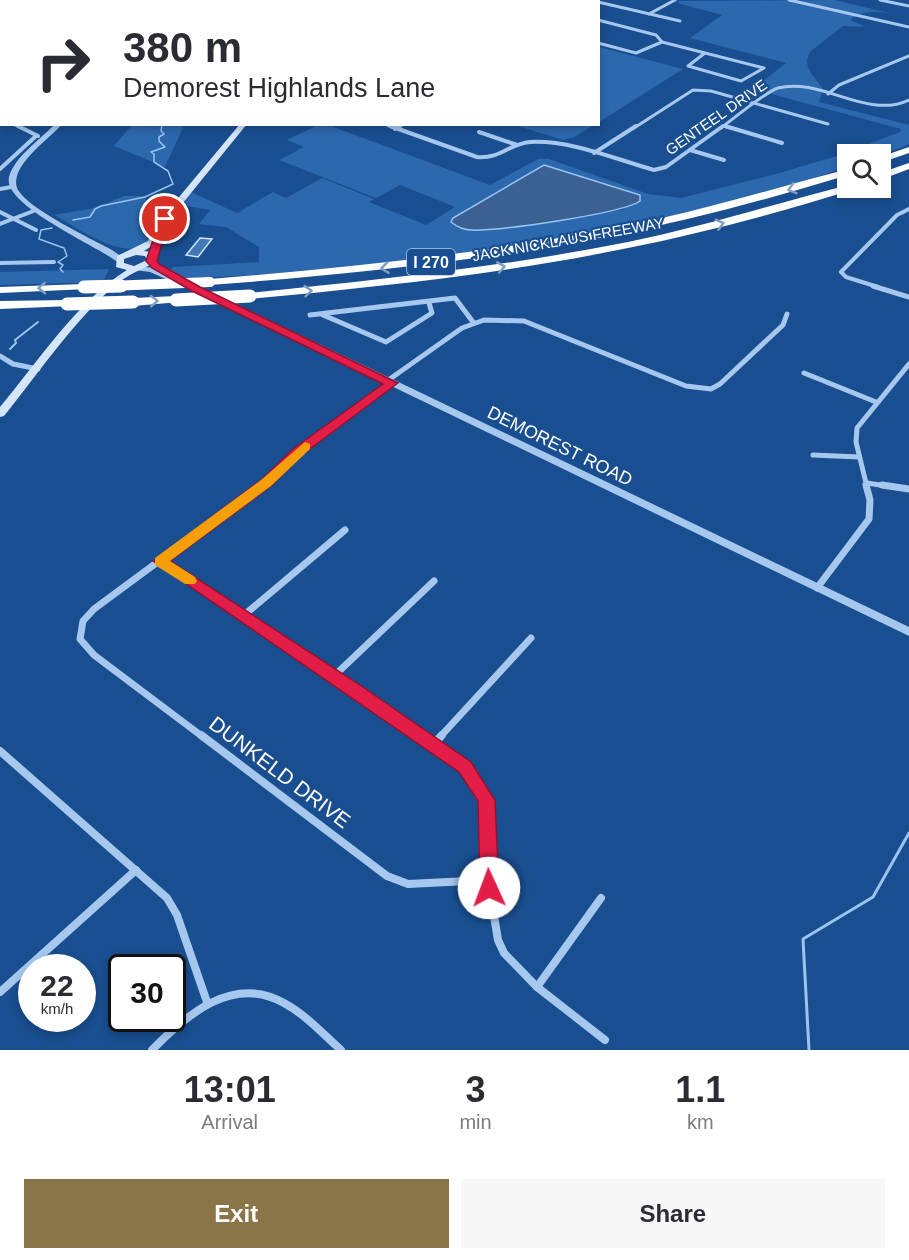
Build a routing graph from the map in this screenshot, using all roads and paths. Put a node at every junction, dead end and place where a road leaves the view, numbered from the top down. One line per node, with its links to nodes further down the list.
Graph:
1 (675, 0): 6 (street)
2 (789, 0): 9 (street)
3 (880, 0): 5 (street)
4 (600, 3): 6 (street)
5 (909, 6)
6 (648, 14): 8 (street)
7 (600, 21): 10 (street)
8 (680, 21)
9 (909, 27)
10 (662, 42): 11 (street); 12 (street)
11 (600, 44)
12 (705, 53): 12 (street)
13 (909, 56): 14 (street)
14 (828, 94): 15 (street, GENTEEL DRIVE); 16 (street, GENTEEL DRIVE)
15 (909, 100)
16 (755, 104): 17 (street); 23 (street, GENTEEL DRIVE); 32 (street)
17 (828, 124)
18 (17, 126): 26 (street)
19 (58, 126): 27 (street)
20 (242, 126): 48 (main road)
21 (388, 126): 24 (street)
22 (400, 126): 24 (street)
23 (724, 126): 28 (street); 30 (street, GENTEEL DRIVE)
24 (395, 129): 29 (street)
25 (479, 132): 29 (street)
26 (36, 136): 27 (street); 36 (street)
27 (48, 137): 39 (street)
28 (782, 143)
29 (517, 144): 32 (street)
30 (690, 150): 32 (street, GENTEEL DRIVE); 34 (street)
31 (909, 150): 33 (highway)
32 (594, 153)
33 (891, 156)
34 (724, 160)
35 (909, 166): 37 (highway)
36 (0, 169)
37 (891, 173)
38 (837, 175): 57 (highway, JACK NICKLAUS FREEWAY / I 270, one-way to 57, bridge)
39 (11, 187): 40 (street); 43 (street)
40 (0, 189)
41 (837, 191): 61 (highway, JACK NICKLAUS FREEWAY / I 270, one-way to 41, bridge)
42 (909, 209): 59 (street)
43 (36, 210): 45 (street); 46 (street)
44 (0, 213): 45 (street)
45 (14, 219): 47 (street); 49 (street)
46 (53, 219): 50 (street); 52 (street)
47 (0, 224)
48 (162, 225): 50 (main road); 51 (main road)
49 (36, 230)
50 (132, 252): 51 (main road); 52 (main road)
51 (152, 259): 55 (main road); 56 (street, DEMOREST ROAD)
52 (119, 261): 55 (main road); 58 (main road)
53 (54, 262): 54 (street)
54 (0, 263)
55 (136, 269): 56 (street, DEMOREST ROAD); 58 (main road)
56 (196, 289): 70 (street, DEMOREST ROAD)
57 (0, 290)
58 (101, 296): 68 (main road)
59 (909, 297)
60 (429, 303): 64 (street); 64 (street); 65 (street)
61 (0, 305)
62 (787, 314): 65 (street)
63 (310, 315): 64 (street)
64 (322, 315)
65 (473, 322): 70 (street)
66 (0, 356): 68 (street)
67 (909, 364): 71 (street)
68 (38, 369): 72 (main road)
69 (804, 373): 71 (street)
70 (390, 382): 78 (street); 80 (street, DEMOREST ROAD)
71 (876, 402): 74 (street)
72 (0, 414)
73 (813, 455): 74 (street)
74 (859, 457): 75 (street)
75 (867, 483): 76 (street); 80 (street)
76 (909, 489)
77 (345, 530): 81 (street)
78 (160, 561): 81 (street); 88 (street, DUNKELD DRIVE)
79 (434, 581): 84 (street)
80 (817, 588): 82 (street, DEMOREST ROAD)
81 (243, 616): 84 (street)
82 (909, 632)
83 (531, 638): 85 (street)
84 (334, 676): 85 (street)
85 (434, 744): 88 (street)
86 (0, 751): 87 (street)
87 (136, 870): 91 (street); 92 (street)
88 (488, 880): 90 (street)
89 (601, 898): 90 (street)
90 (537, 987): 93 (street)
91 (0, 992)
92 (207, 1002): 94 (street); 95 (street)
93 (605, 1040)
94 (152, 1050)
95 (341, 1050)

